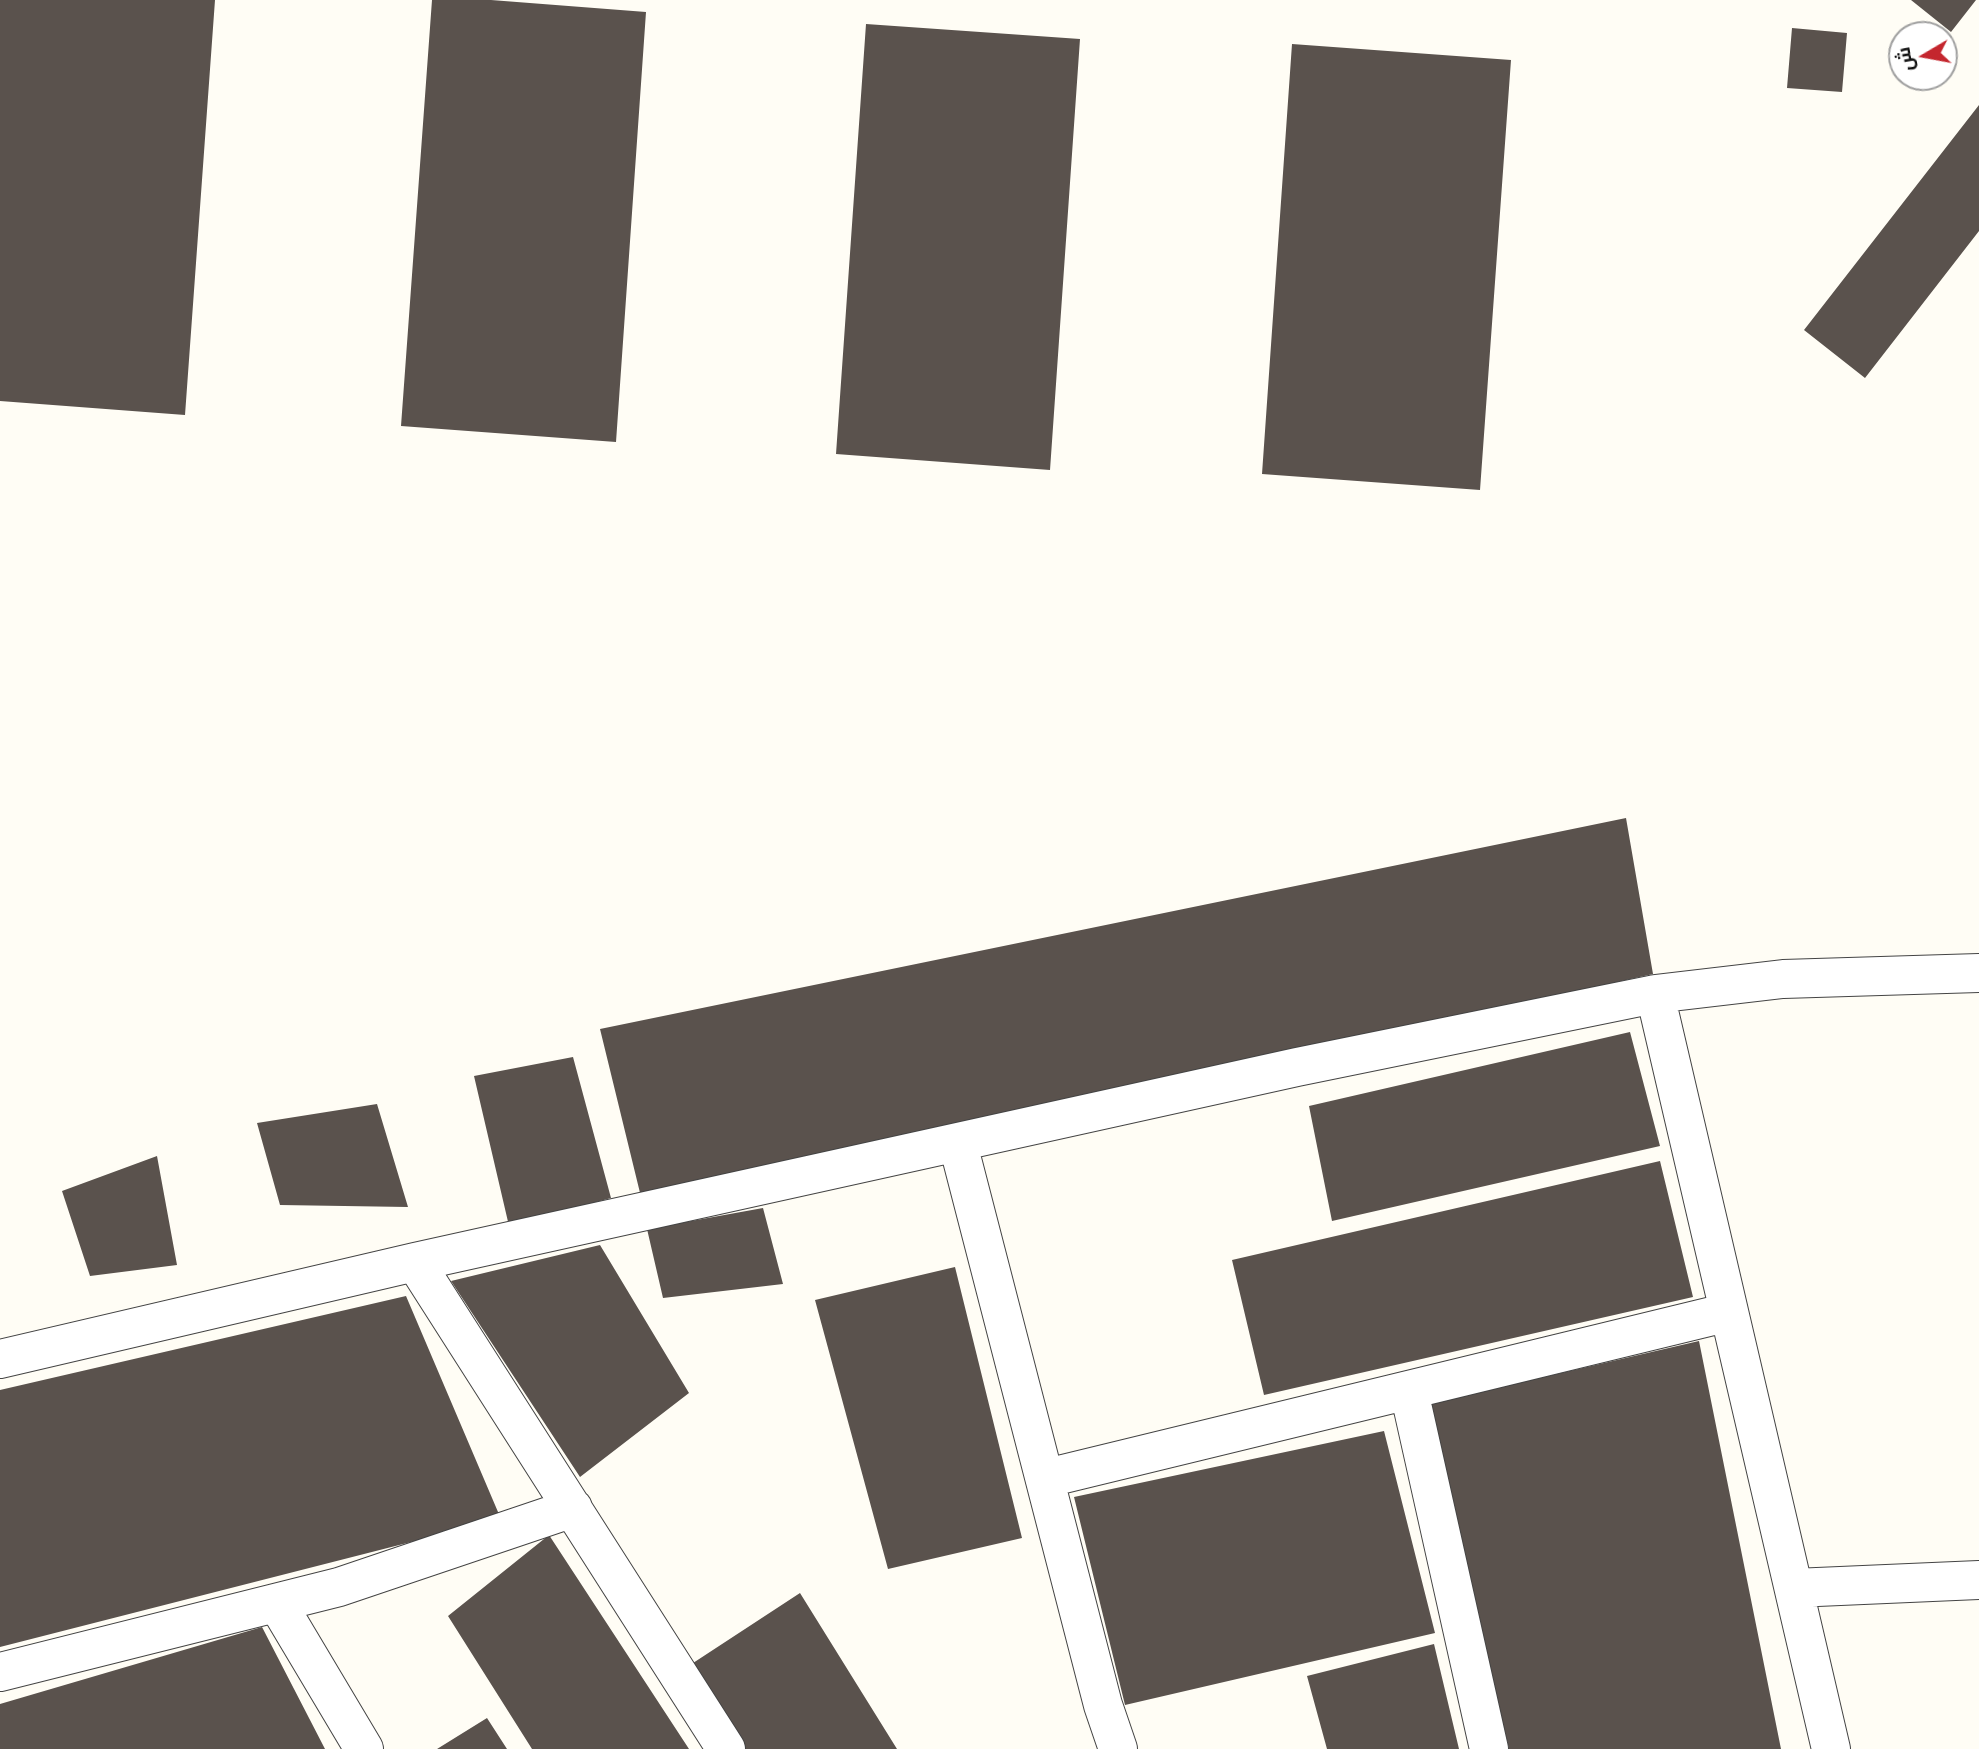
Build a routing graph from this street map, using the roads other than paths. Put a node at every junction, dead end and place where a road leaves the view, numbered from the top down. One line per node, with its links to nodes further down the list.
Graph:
1 (1979, 973): 2 (street)
2 (1655, 994): 3 (street); 5 (street)
3 (958, 1144): 4 (street); 8 (street)
4 (415, 1262): 6 (street); 9 (street)
5 (1729, 1312): 7 (street); 11 (street)
6 (0, 1359)
7 (1409, 1391): 8 (street); 17 (street)
8 (1046, 1478): 16 (street)
9 (573, 1507): 12 (street); 15 (street)
10 (1979, 1580): 11 (street)
11 (1794, 1588): 18 (street)
12 (276, 1603): 13 (street); 14 (street)
13 (0, 1672)
14 (364, 1749)
15 (726, 1749)
16 (1118, 1749)
17 (1489, 1749)
18 (1831, 1749)

